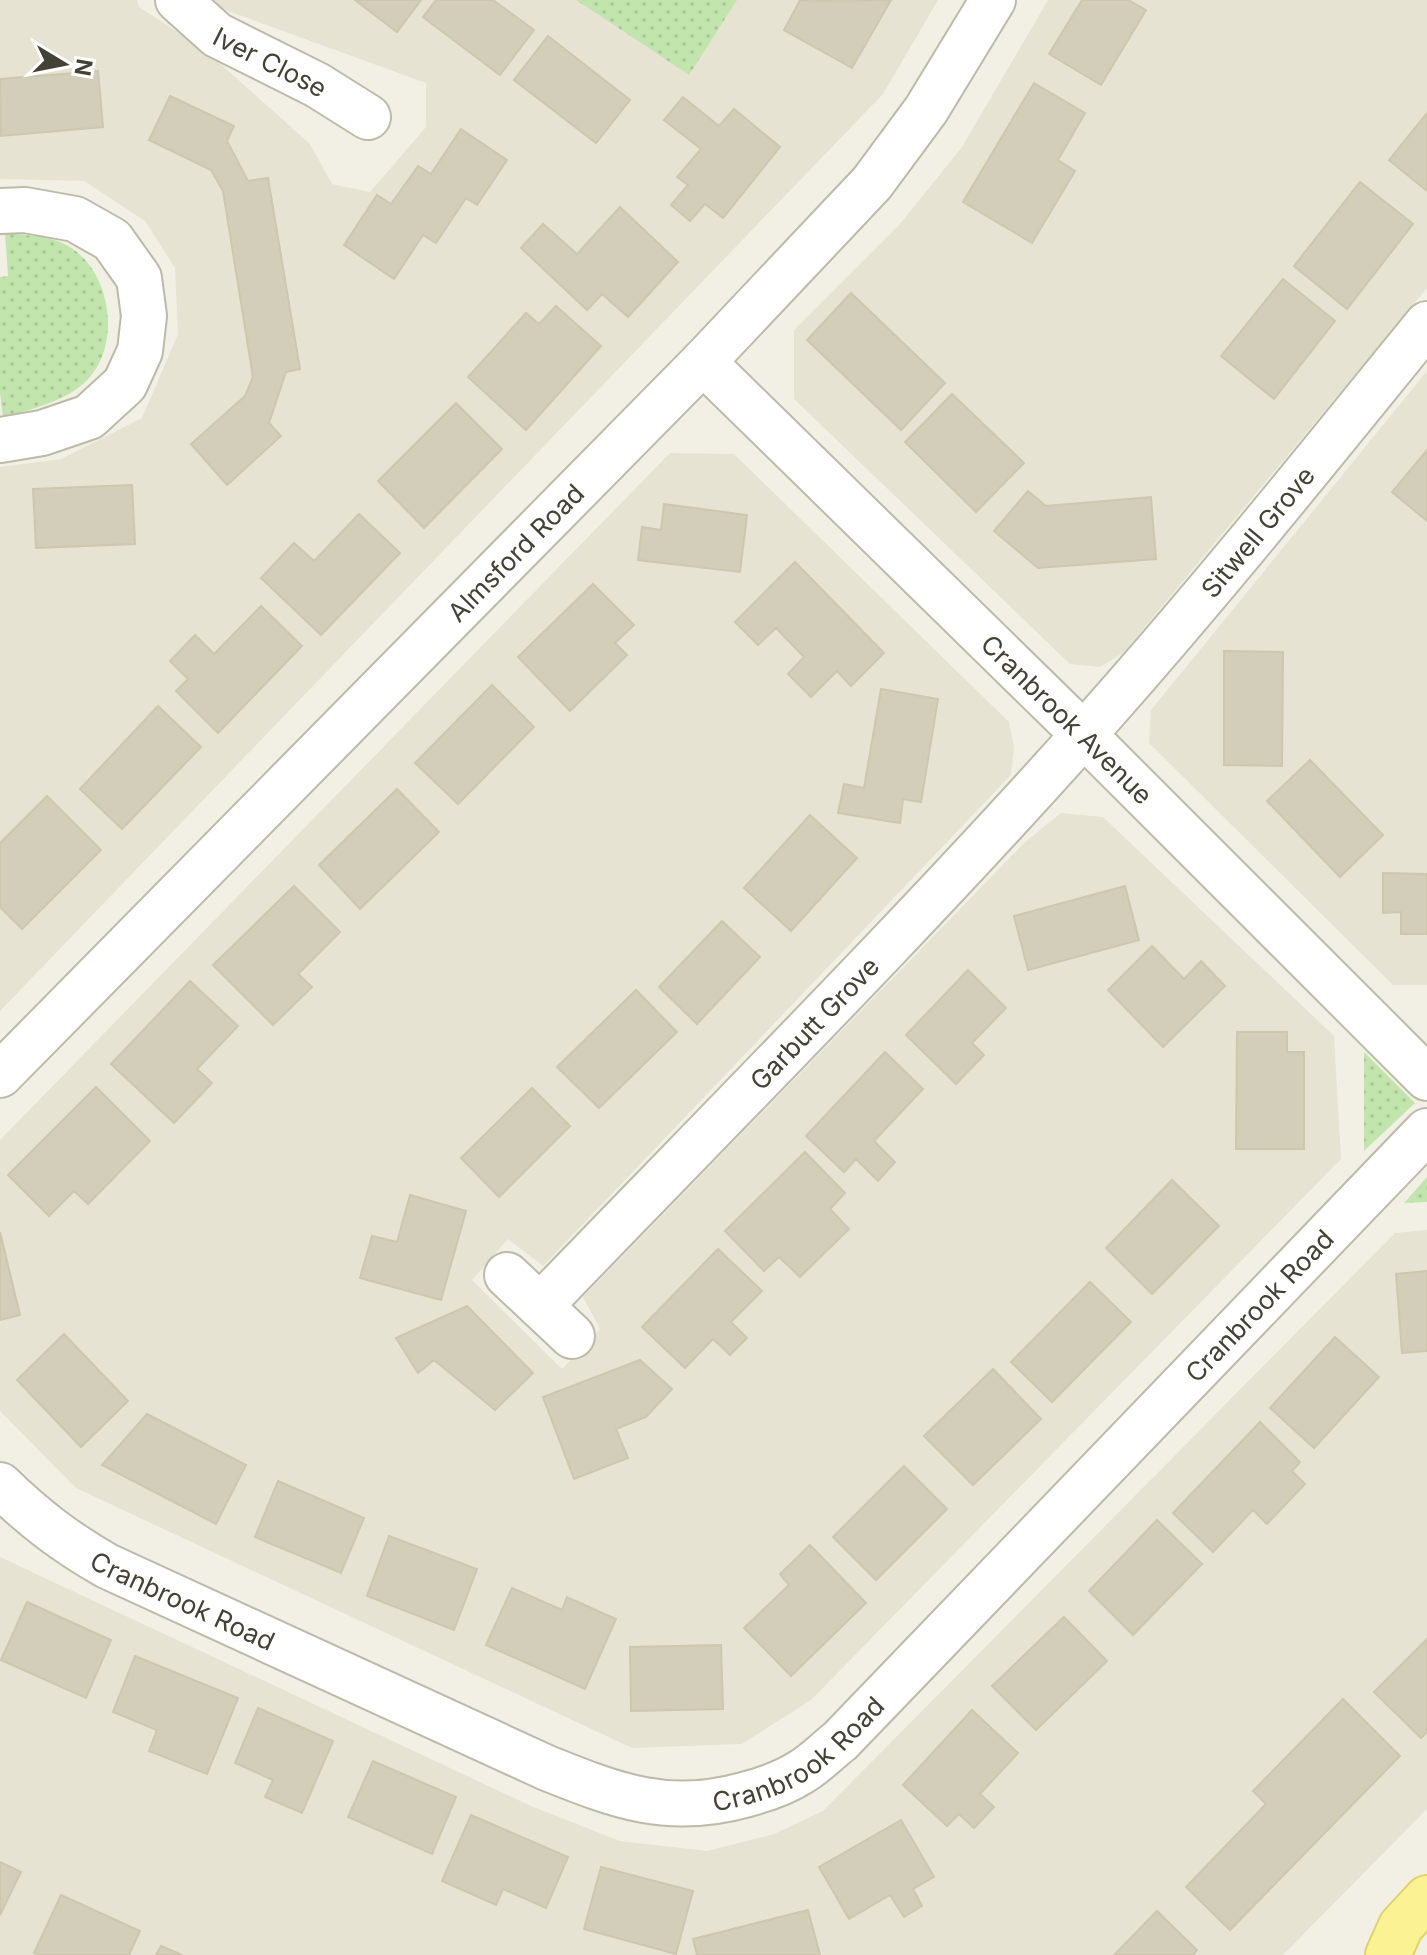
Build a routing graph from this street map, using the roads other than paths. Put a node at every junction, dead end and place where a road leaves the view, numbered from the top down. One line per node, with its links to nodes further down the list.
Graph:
1 (178, 0): 3 (street, Iver Close)
2 (993, 0): 6 (street, Almsford Road)
3 (368, 117)
4 (0, 211): 7 (street)
5 (1427, 324): 8 (street, Sitwell Grove)
6 (703, 362): 8 (street, Cranbrook Avenue); 9 (street, Almsford Road)
7 (0, 440)
8 (1084, 735): 10 (street, Cranbrook Avenue); 13 (street, Garbutt Grove)
9 (0, 1075)
10 (1427, 1078)
11 (1427, 1131): 15 (street, Cranbrook Road)
12 (507, 1275): 13 (street)
13 (540, 1306): 14 (street)
14 (572, 1336)
15 (0, 1485)
16 (1427, 1898): 18 (main road)
17 (1427, 1946): 19 (main road)
18 (1388, 1955)
19 (1416, 1955)

